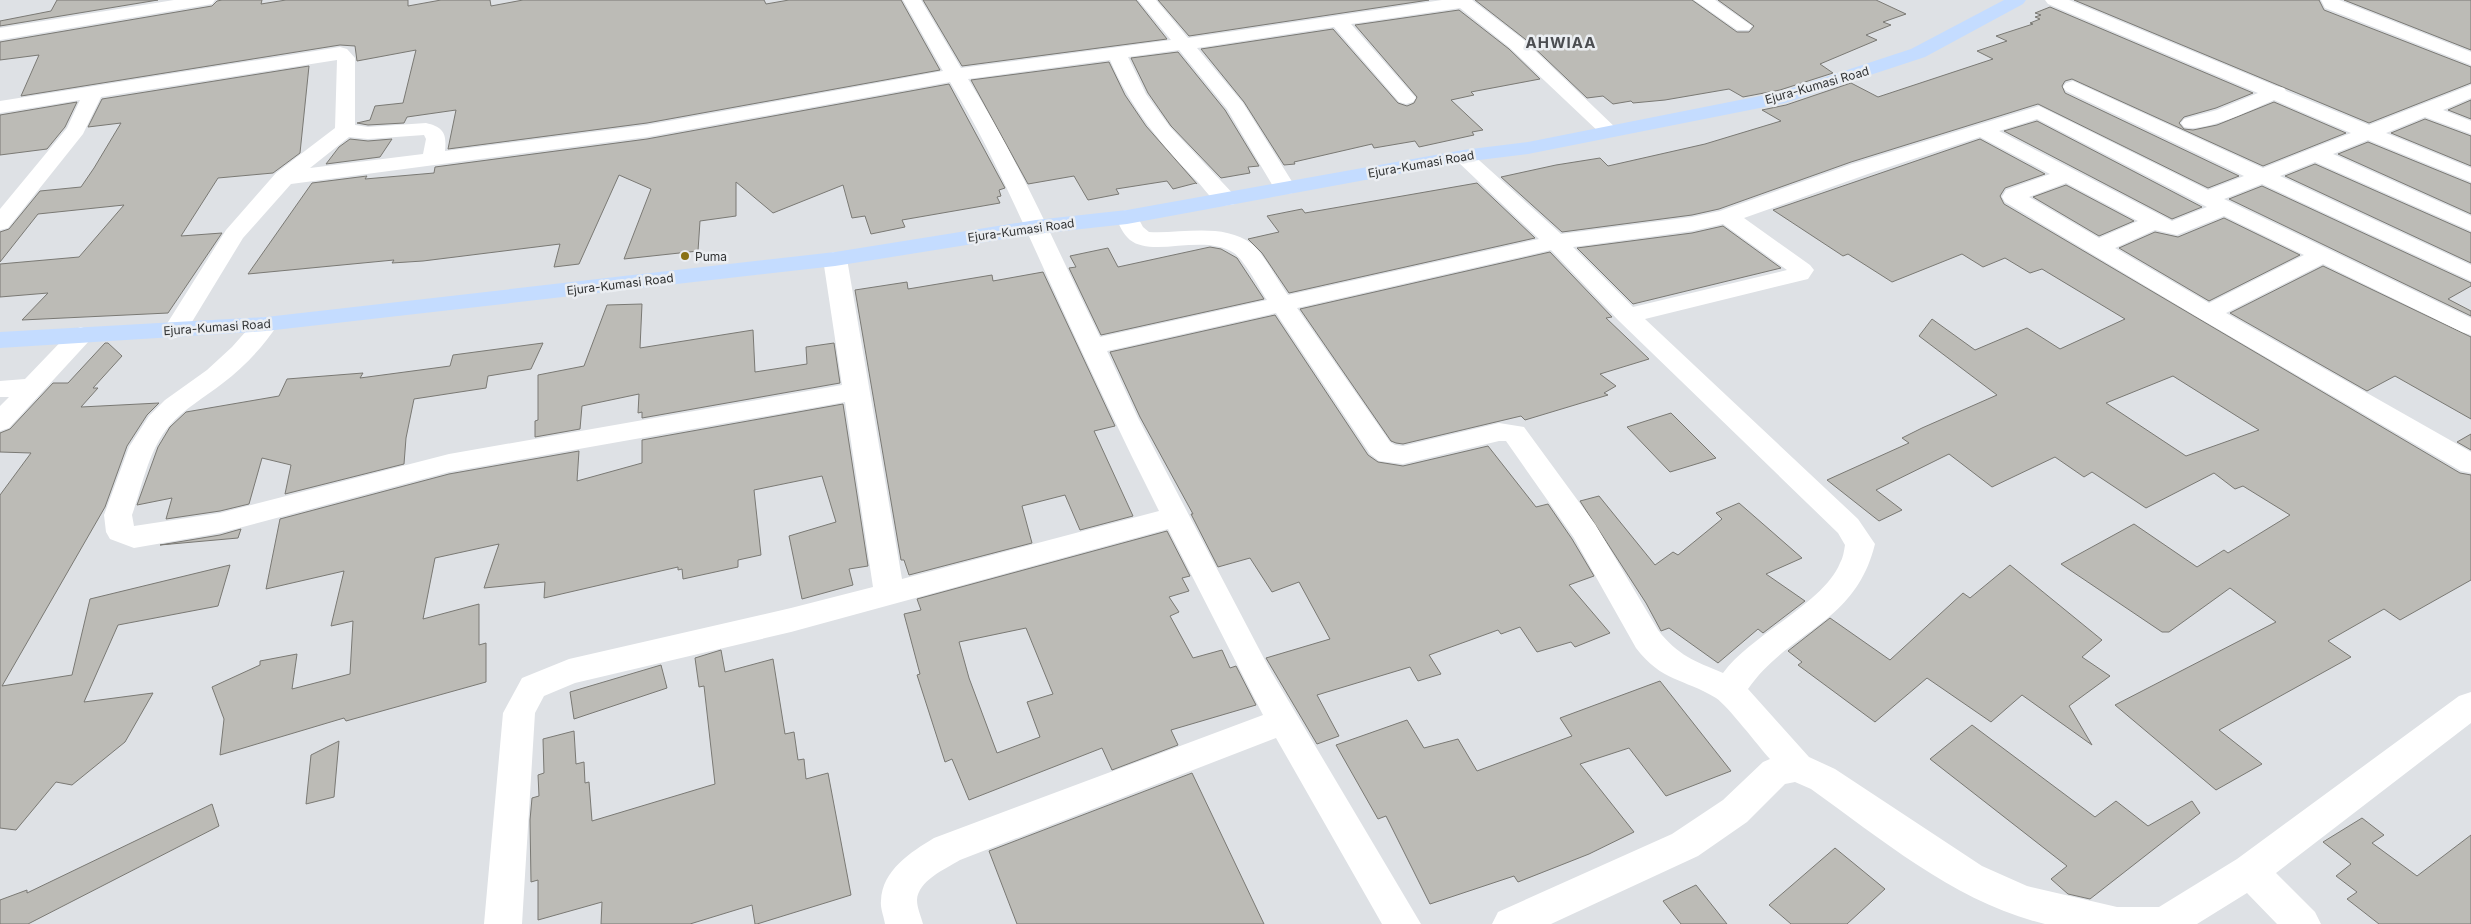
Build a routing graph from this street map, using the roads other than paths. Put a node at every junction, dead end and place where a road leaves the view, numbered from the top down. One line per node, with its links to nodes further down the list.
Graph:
1 (206, 0): 11 (street)
2 (912, 0): 15 (street)
3 (1148, 0): 12 (street)
4 (1703, 0): 10 (street)
5 (2014, 0): 27 (main road, Ejura-Kumasi Road)
6 (2054, 0): 19 (street)
7 (2330, 0): 14 (street)
8 (1471, 1): 9 (street); 27 (street)
9 (1338, 20): 12 (street); 20 (street)
10 (1743, 26)
11 (0, 34)
12 (1185, 44): 13 (street); 36 (street)
13 (1116, 52): 15 (street); 37 (street)
14 (2471, 59)
15 (955, 75): 31 (street); 44 (street)
16 (2072, 87): 33 (street)
17 (94, 91): 21 (street); 25 (street); 42 (street)
18 (2471, 91): 22 (street)
19 (2277, 92): 23 (street); 28 (street)
20 (1406, 98)
21 (0, 107)
22 (2426, 110): 24 (street); 28 (street)
23 (2191, 124)
24 (2471, 128)
25 (345, 130): 31 (street); 35 (street)
26 (1981, 130): 32 (street); 38 (street); 39 (street)
27 (1609, 131): 30 (main road, Ejura-Kumasi Road)
28 (2367, 132): 29 (street); 34 (street)
29 (2315, 154): 33 (street); 43 (street)
30 (1462, 156): 36 (main road, Ejura-Kumasi Road); 45 (street)
31 (433, 158): 35 (street)
32 (2065, 176): 41 (street); 46 (street)
33 (2262, 176): 38 (street); 49 (street)
34 (2471, 176)
35 (284, 178): 55 (street)
36 (1285, 188): 37 (main road, Ejura-Kumasi Road)
37 (1227, 199): 40 (main road, Ejura-Kumasi Road)
38 (2217, 203): 41 (street); 47 (street)
39 (1727, 216): 45 (street); 52 (street)
40 (1127, 217): 44 (main road, Ejura-Kumasi Road); 50 (street)
41 (2154, 222): 46 (street)
42 (0, 223)
43 (2471, 224)
44 (1036, 227): 48 (main road, Ejura-Kumasi Road); 58 (street)
45 (1556, 242): 50 (street); 52 (street)
46 (2098, 247): 51 (street)
47 (2323, 255): 51 (street); 54 (street)
48 (836, 259): 53 (main road, Ejura-Kumasi Road); 61 (street)
49 (2471, 274)
50 (1283, 304): 58 (street); 66 (street)
51 (2208, 313): 63 (street)
52 (1628, 316): 66 (street)
53 (266, 324): 55 (main road, Ejura-Kumasi Road); 61 (street)
54 (2471, 327)
55 (175, 330): 56 (main road, Ejura-Kumasi Road)
56 (81, 335): 57 (main road, Ejura-Kumasi Road); 59 (street)
57 (0, 340)
58 (1092, 348): 64 (street)
59 (34, 387): 60 (street); 62 (street)
60 (0, 388)
61 (857, 391): 65 (street)
62 (0, 422)
63 (2471, 464)
64 (1175, 517): 65 (street); 68 (street)
65 (889, 594): 71 (street)
66 (1729, 690): 69 (street)
67 (2471, 705): 70 (street)
68 (1282, 721): 72 (street); 73 (street)
69 (1796, 767): 74 (street); 75 (street)
70 (2250, 871): 75 (street); 76 (street)
71 (503, 924)
72 (904, 924)
73 (1402, 924)
74 (1511, 924)
75 (2164, 924)
76 (2302, 924)

